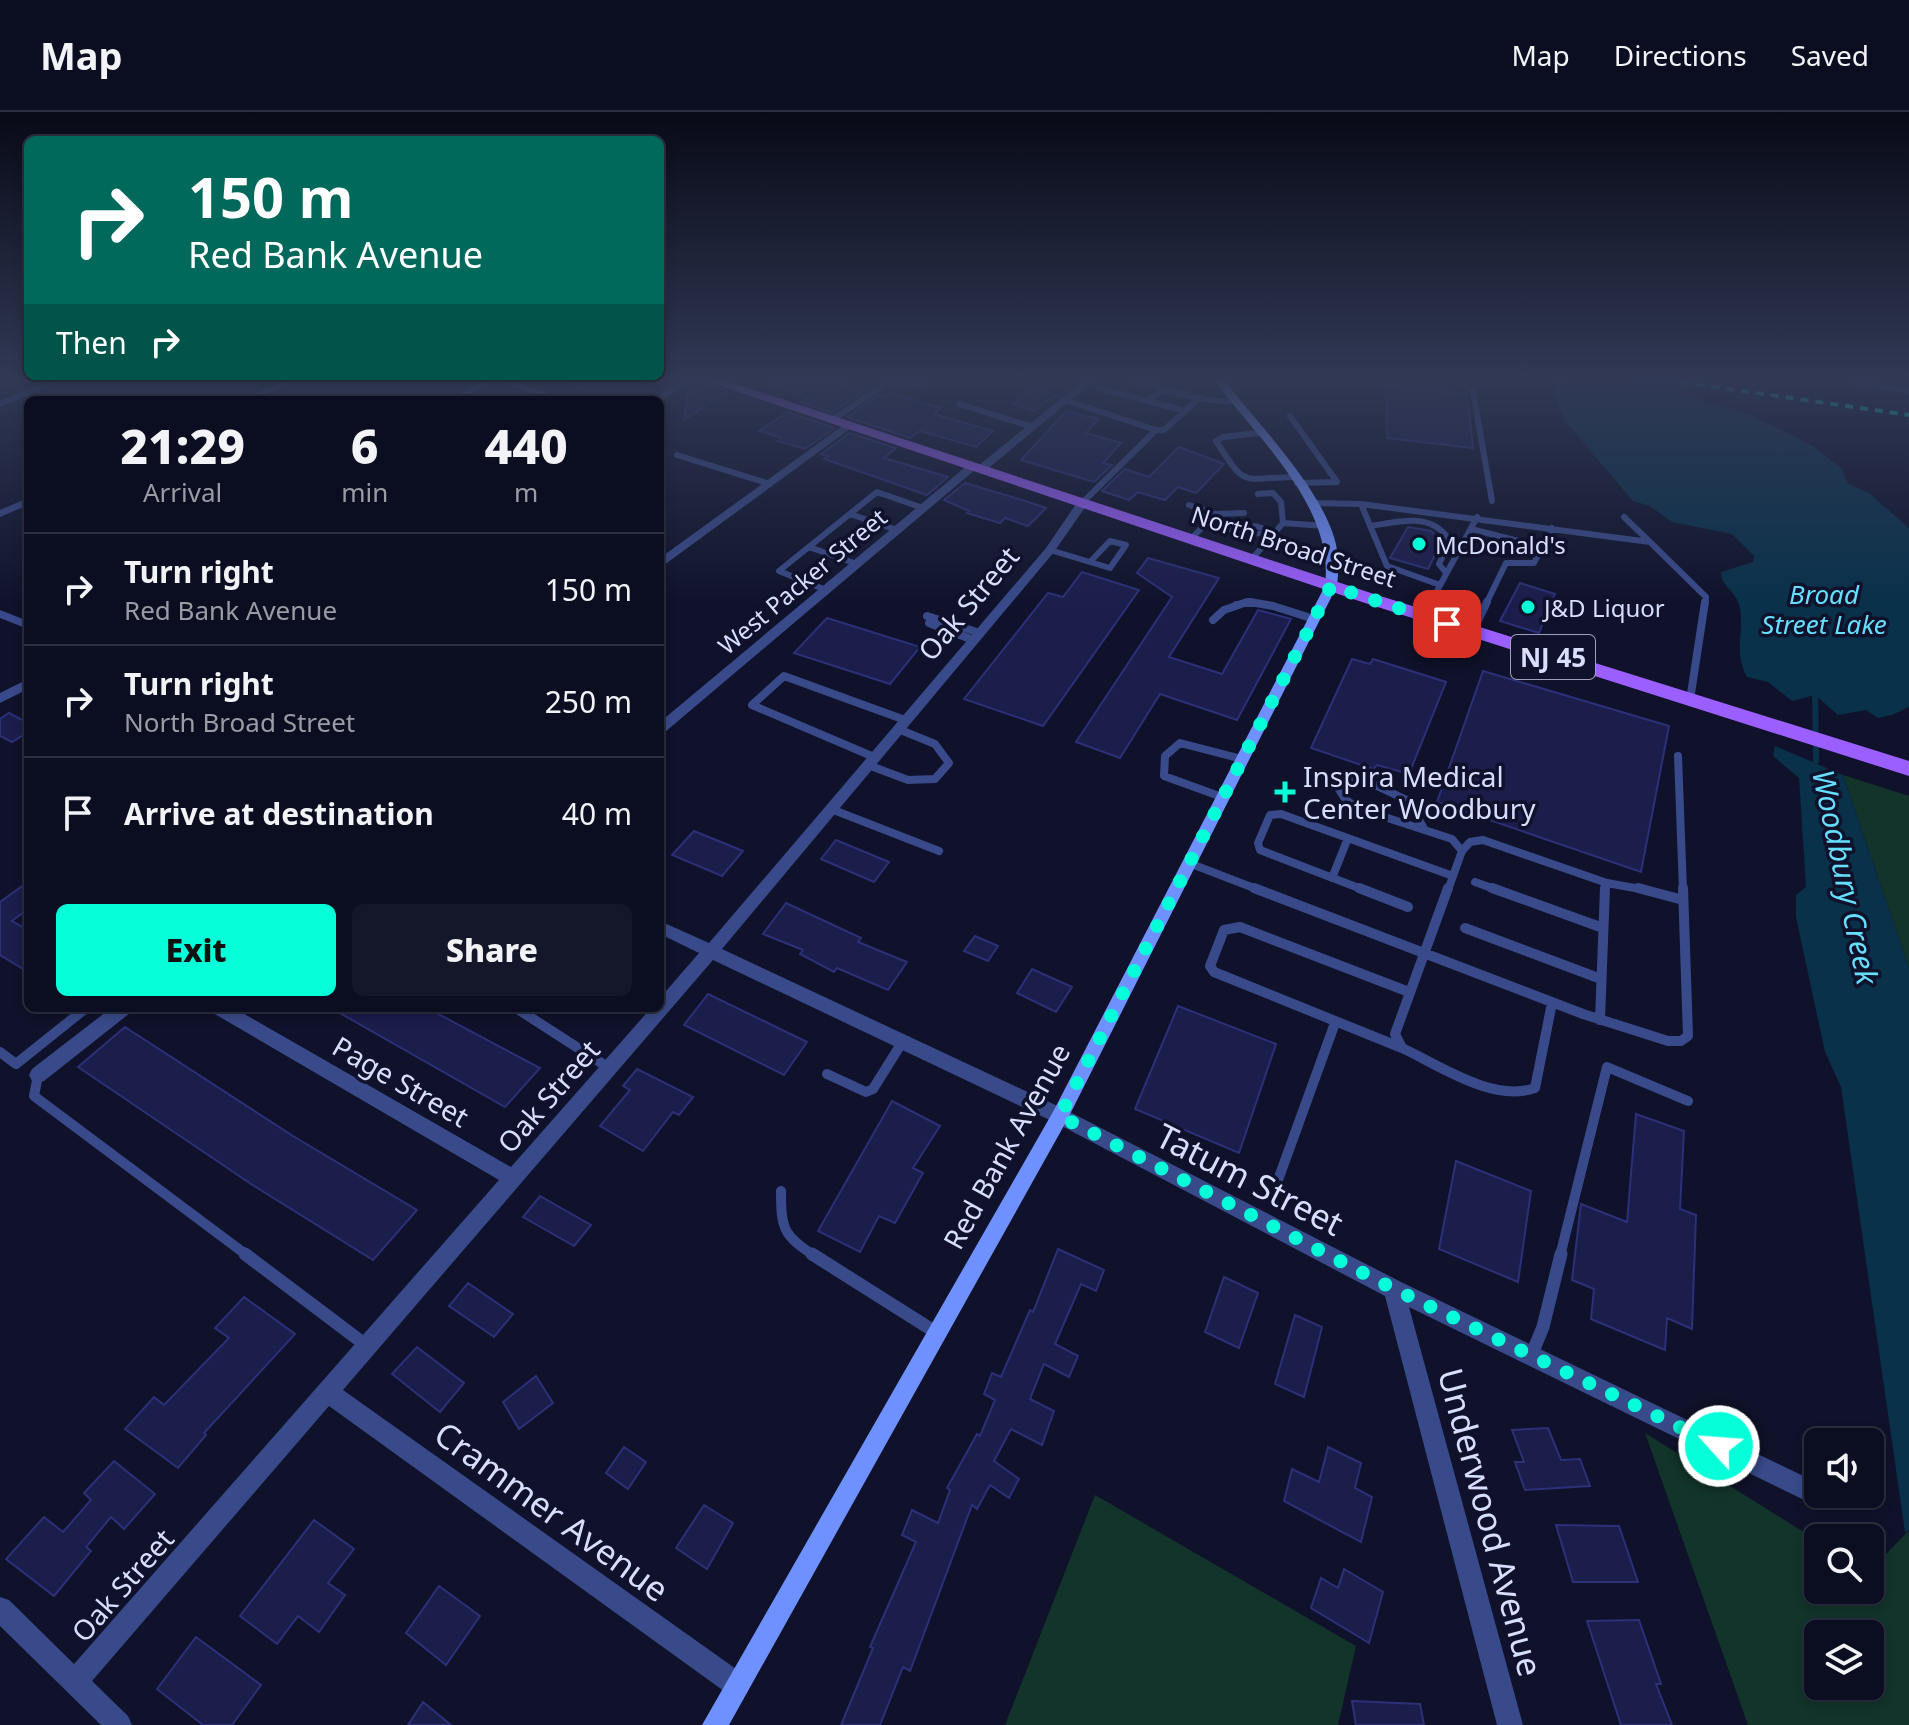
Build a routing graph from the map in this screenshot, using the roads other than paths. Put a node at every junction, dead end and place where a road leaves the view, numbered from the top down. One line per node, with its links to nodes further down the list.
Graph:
1 (677, 455): 12 (lane)
2 (809, 455): 12 (street)
3 (938, 455): 10 (main road, North Broad Street / NJ 45)
4 (994, 455): 10 (street, West Packer Street)
5 (1130, 455): 16 (lane)
6 (1225, 455): 11 (lane)
7 (1276, 455): 11 (street)
8 (1318, 455): 11 (lane)
9 (1485, 455): 14 (lane)
10 (977, 468): 16 (main road, North Broad Street / NJ 45); 20 (street, West Packer Street)
11 (1294, 480): 17 (street)
12 (770, 484): 44 (street)
13 (1258, 494): 29 (lane)
14 (1492, 501)
15 (24, 503): 22 (street)
16 (1082, 503): 39 (main road, North Broad Street / NJ 45); 43 (street, Oak Street)
17 (1311, 503): 18 (lane); 31 (street)
18 (1361, 504): 25 (lane); 32 (lane)
19 (1189, 505): 24 (lane)
20 (923, 508): 23 (lane); 36 (street, West Packer Street)
21 (1244, 513): 24 (lane)
22 (0, 514)
23 (850, 514): 36 (lane); 41 (lane)
24 (1215, 514): 28 (lane); 34 (lane); 39 (lane)
25 (1477, 517): 33 (lane); 35 (lane)
26 (1624, 517): 40 (lane)
27 (1261, 518): 37 (lane)
28 (1237, 520)
29 (1283, 523): 31 (lane); 37 (lane)
30 (1255, 526): 37 (lane)
31 (1325, 526): 50 (street)
32 (1370, 526): 48 (lane); 49 (lane)
33 (1552, 528): 40 (lane); 42 (lane)
34 (1230, 529)
35 (1471, 529): 42 (lane); 48 (lane)
36 (897, 530): 47 (street, West Packer Street)
37 (1275, 532): 38 (lane); 45 (lane)
38 (1248, 534)
39 (1191, 539): 45 (main road, North Broad Street / NJ 45)
40 (1650, 542): 62 (lane)
41 (809, 547): 47 (lane); 51 (lane)
42 (1542, 547): 58 (lane)
43 (1050, 550): 46 (lane); 59 (street, Oak Street)
44 (666, 553)
45 (1251, 560): 50 (main road, North Broad Street / NJ 45)
46 (1090, 562): 46 (lane)
47 (857, 564): 51 (street, West Packer Street)
48 (1446, 573): 49 (lane)
49 (1440, 585): 53 (lane)
50 (1331, 586): 53 (main road, North Broad Street / NJ 45); 54 (street, Red Bank Avenue)
51 (826, 590): 64 (street, West Packer Street)
52 (0, 614): 57 (street)
53 (1423, 616): 58 (main road, North Broad Street / NJ 45)
54 (1314, 619): 56 (lane); 66 (street, Red Bank Avenue)
55 (928, 620): 59 (lane)
56 (1213, 620)
57 (24, 623)
58 (1473, 631): 62 (main road, North Broad Street / NJ 45)
59 (976, 636): 63 (street, Oak Street)
60 (24, 685): 61 (street)
61 (0, 699)
62 (1690, 700): 68 (main road, North Broad Street / NJ 45)
63 (902, 725): 67 (street, Oak Street); 67 (lane); 67 (lane)
64 (664, 726)
65 (1678, 756): 80 (lane)
66 (1242, 759): 69 (street, Red Bank Avenue); 69 (lane)
67 (871, 761): 70 (street, Oak Street)
68 (1909, 769)
69 (1222, 797): 75 (street, Red Bank Avenue)
70 (831, 809): 73 (lane); 85 (street, Oak Street)
71 (1424, 829): 71 (lane); 74 (lane)
72 (1348, 838): 76 (lane); 77 (lane); 77 (lane)
73 (939, 851)
74 (1462, 851): 76 (lane); 79 (lane)
75 (1189, 863): 86 (lane); 105 (street, Red Bank Avenue)
76 (1453, 876): 86 (lane)
77 (1332, 878): 81 (lane)
78 (1475, 882): 83 (lane)
79 (1607, 883): 80 (lane); 83 (lane)
80 (1683, 900): 96 (lane)
81 (1408, 907)
82 (1465, 928): 87 (lane)
83 (1603, 928): 87 (lane)
84 (664, 929): 85 (street, Tatum Street)
85 (712, 950): 90 (street, Oak Street); 98 (street, Tatum Street)
86 (1422, 953): 88 (lane); 89 (lane)
87 (1601, 979): 96 (lane)
88 (1409, 992): 97 (lane); 99 (lane)
89 (1552, 1003): 96 (lane); 99 (lane)
90 (664, 1005)
91 (81, 1012): 100 (lane)
92 (119, 1012): 103 (street)
93 (226, 1012): 106 (street, Page Street)
94 (522, 1012): 101 (lane)
95 (658, 1012): 101 (street, Oak Street)
96 (1600, 1020)
97 (1335, 1023): 99 (lane); 107 (lane)
98 (903, 1041): 102 (lane); 105 (street, Tatum Street)
99 (1402, 1048)
100 (0, 1052)
101 (609, 1068): 106 (street, Oak Street)
102 (827, 1074)
103 (38, 1075): 111 (lane)
104 (1688, 1101): 112 (lane)
105 (1060, 1116): 109 (street, Tatum Street); 110 (street, Red Bank Avenue)
106 (513, 1178): 111 (street, Oak Street)
107 (1278, 1180)
108 (781, 1191): 110 (lane)
109 (1394, 1289): 112 (street, Tatum Street); 120 (street, Underwood Avenue)
110 (937, 1333): 117 (street, Red Bank Avenue)
111 (367, 1346): 113 (street, Oak Street)
112 (1531, 1356): 114 (street, Tatum Street)
113 (328, 1392): 116 (street, Oak Street); 117 (street, Crammer Avenue)
114 (1804, 1488)
115 (0, 1609): 116 (street)
116 (76, 1681): 118 (street)
117 (737, 1685): 119 (street, Red Bank Avenue)
118 (119, 1725)
119 (715, 1725)
120 (1510, 1725)

